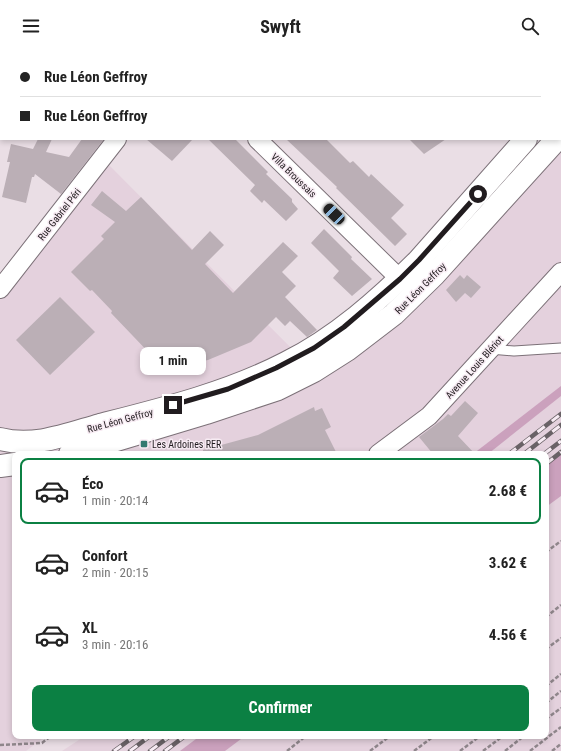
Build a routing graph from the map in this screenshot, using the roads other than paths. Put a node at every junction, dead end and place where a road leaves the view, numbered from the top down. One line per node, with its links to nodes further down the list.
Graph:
1 (116, 140): 7 (street, Rue Gabriel Péri)
2 (258, 140): 6 (street, Villa Broussais)
3 (525, 140): 6 (street, Rue Léon Geffroy)
4 (556, 140): 11 (street, Rue Léon Geffroy)
5 (561, 272): 9 (street, Avenue Louis Blériot)
6 (400, 279): 10 (street, Rue Léon Geffroy)
7 (0, 289)
8 (561, 348): 9 (lane)
9 (490, 349): 12 (street, Avenue Louis Blériot)
10 (0, 439)
11 (80, 451)
12 (382, 451)
13 (12, 464): 14 (street)
14 (0, 466)

